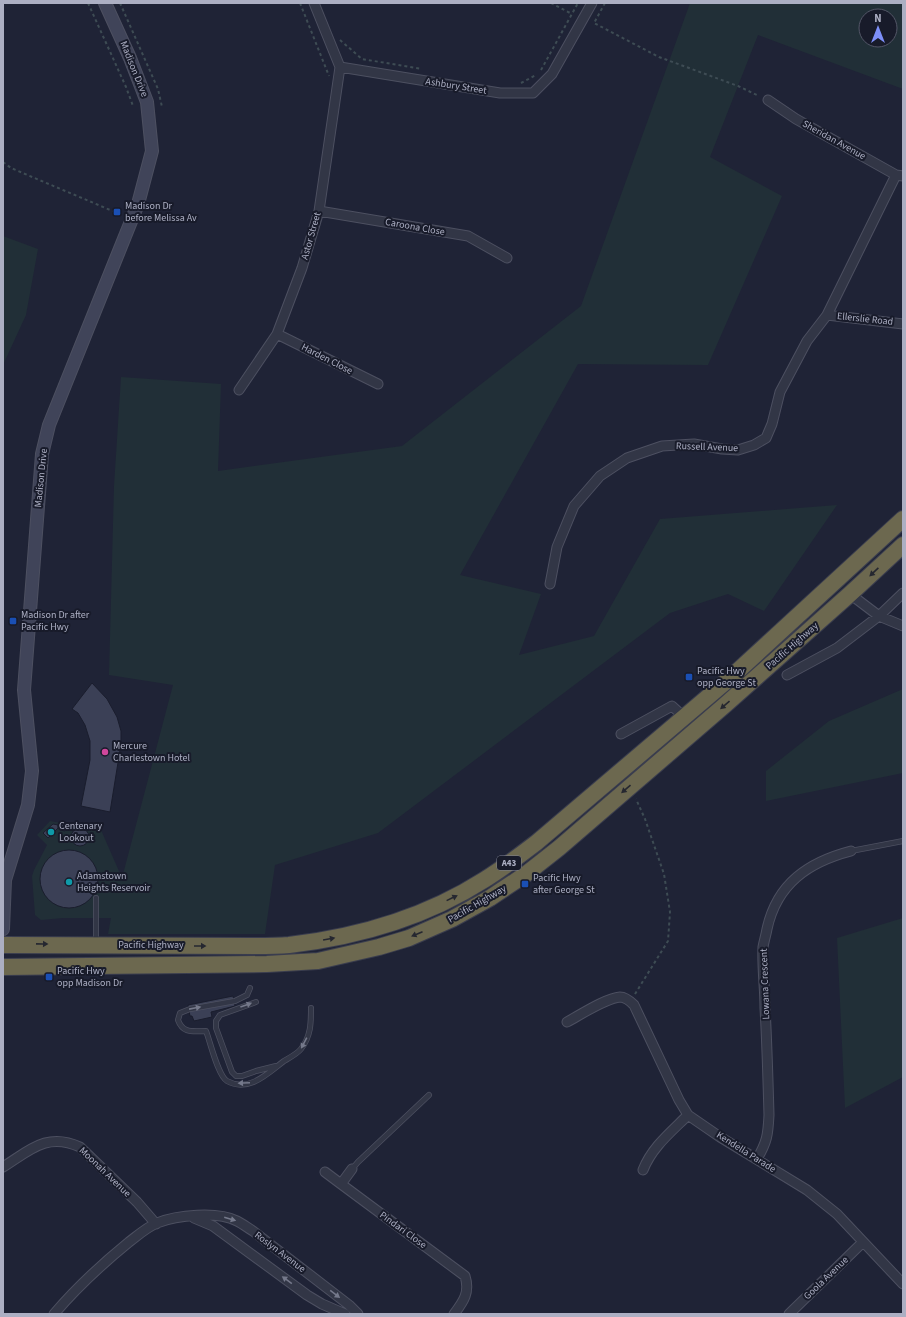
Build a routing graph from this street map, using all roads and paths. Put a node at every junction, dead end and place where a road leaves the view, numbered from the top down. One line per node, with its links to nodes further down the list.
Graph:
1 (88, 3): 17 (path)
2 (105, 3): 22 (main road, Madison Drive)
3 (120, 3): 18 (path)
4 (300, 3): 14 (path)
5 (314, 3): 12 (street)
6 (551, 3): 10 (path)
7 (578, 3): 10 (path)
8 (592, 3): 12 (street, Ashbury Street)
9 (605, 3): 16 (path)
10 (572, 14): 15 (path)
11 (338, 35): 13 (path)
12 (340, 67): 21 (street, Astor Street)
13 (427, 70)
14 (329, 82)
15 (521, 83)
16 (768, 100): 20 (street, Sheridan Avenue)
17 (132, 106)
18 (162, 107)
19 (3, 162): 22 (path)
20 (900, 176): 24 (street, Russell Avenue)
21 (319, 210): 23 (street, Caroona Close); 26 (street, Astor Street)
22 (132, 219): 43 (main road, Madison Drive)
23 (507, 258)
24 (827, 315): 25 (street, Ellerslie Road); 31 (street, Russell Avenue)
25 (903, 324)
26 (277, 334): 27 (street, Harden Close); 28 (street, Astor Street)
27 (378, 384)
28 (239, 390)
29 (903, 519): 37 (highway, Pacific Highway / A43)
30 (903, 545): 33 (highway, Pacific Highway / A43, one-way to 33)
31 (550, 584)
32 (903, 593): 34 (street, Pacific Highway)
33 (850, 594): 34 (street); 39 (highway, Pacific Highway / A43, one-way to 39)
34 (879, 616): 35 (street); 36 (street, Pacific Highway)
35 (903, 626)
36 (787, 675)
37 (684, 716): 38 (street); 45 (highway, Pacific Highway / A43, one-way to 37)
38 (621, 734)
39 (630, 786): 46 (highway, Pacific Highway / A43, one-way to 46); 49 (path)
40 (903, 841): 41 (lane)
41 (851, 851): 55 (street, Lowana Crescent)
42 (96, 898): 45 (lane)
43 (3, 929)
44 (3, 944): 45 (highway, Pacific Highway / A43, one-way to 45)
45 (96, 945)
46 (3, 967)
47 (250, 988): 52 (lane, one-way to 47)
48 (256, 1002): 52 (lane, one-way to 48)
49 (630, 1002): 51 (street, Kendella Parade); 54 (street, Kendella Parade)
50 (311, 1008): 52 (lane, one-way to 52)
51 (567, 1022)
52 (278, 1066)
53 (429, 1095): 57 (lane)
54 (688, 1115): 55 (street, Kendella Parade); 58 (street)
55 (757, 1159): 63 (street, Kendella Parade)
56 (3, 1167): 62 (street, Moonah Avenue)
57 (352, 1170): 60 (street)
58 (643, 1170)
59 (325, 1172): 60 (street, Pindari Close)
60 (341, 1184): 68 (street, Pindari Close)
61 (191, 1216): 62 (street, Roslyn Avenue); 66 (street, Roslyn Avenue, one-way to 61); 67 (street, Roslyn Avenue, one-way to 67)
62 (156, 1224): 65 (street, Roslyn Avenue)
63 (863, 1242): 64 (street, Kendella Parade); 69 (street, Goola Avenue)
64 (903, 1284)
65 (54, 1314)
66 (344, 1314)
67 (358, 1314)
68 (454, 1314)
69 (789, 1314)

